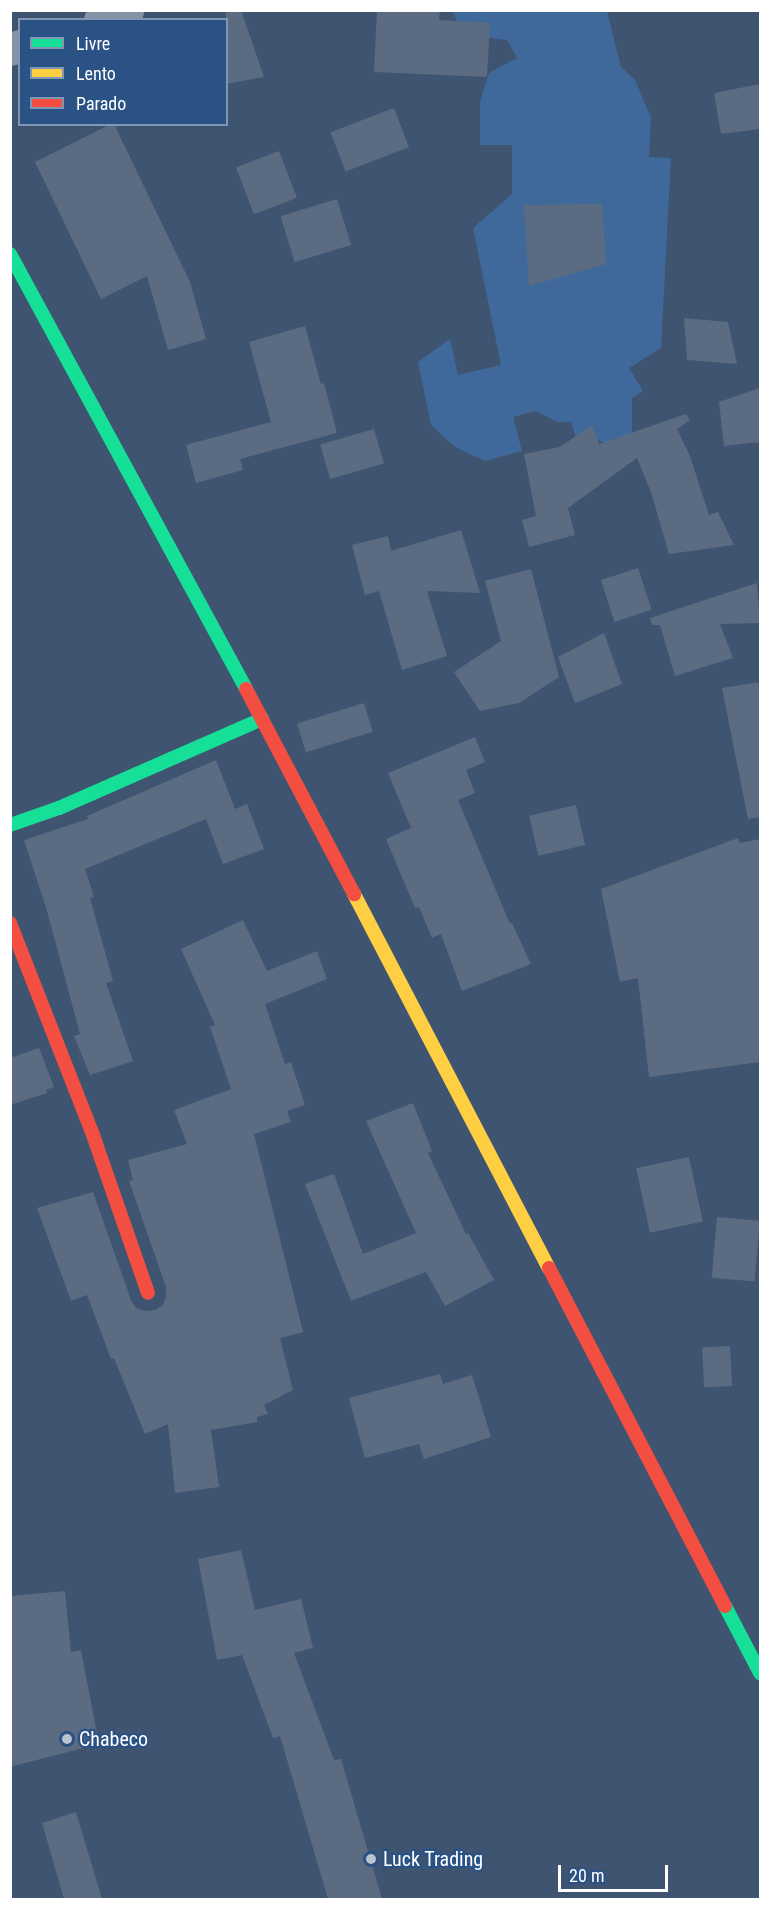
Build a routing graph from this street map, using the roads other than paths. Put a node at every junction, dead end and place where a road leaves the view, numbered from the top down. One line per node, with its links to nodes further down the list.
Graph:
1 (127, 10): 2 (street)
2 (105, 18)
3 (10, 254): 4 (street)
4 (262, 719): 5 (street); 8 (street)
5 (10, 825)
6 (10, 923): 7 (street)
7 (148, 1293)
8 (760, 1673)

